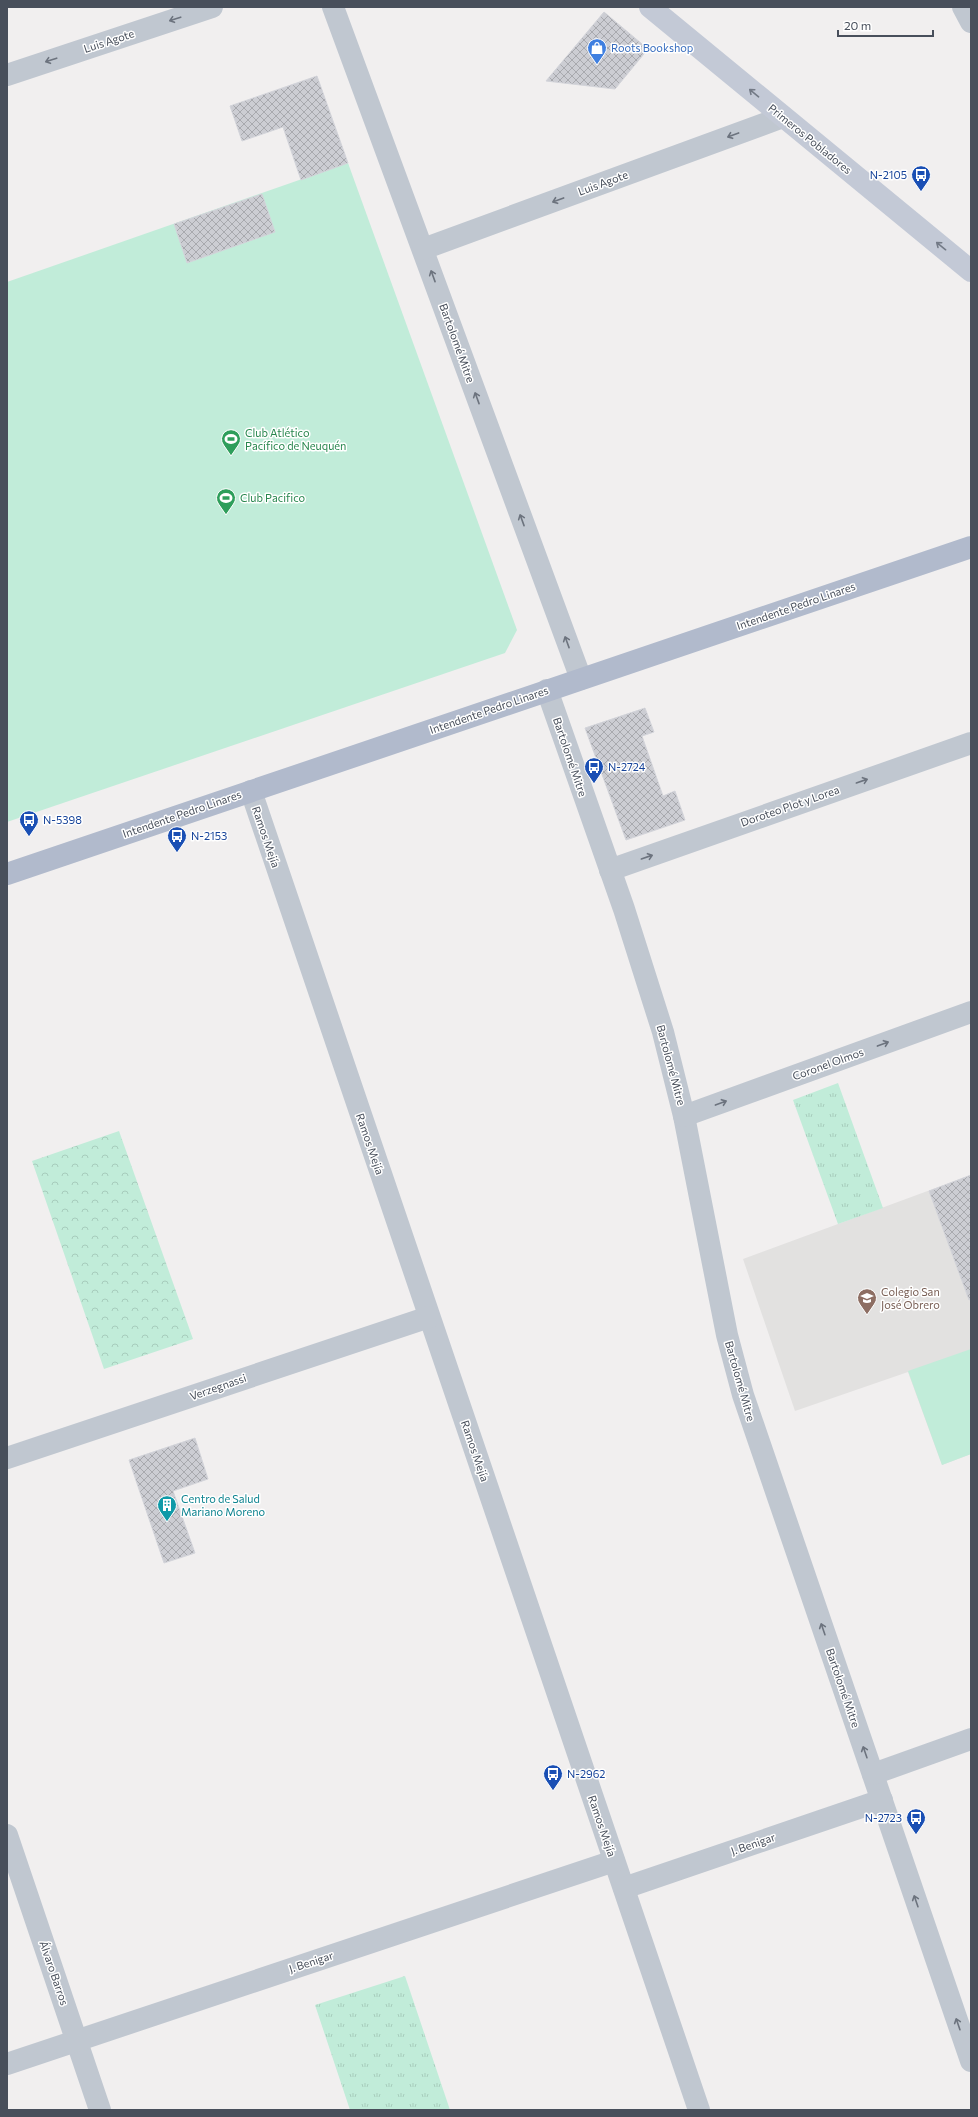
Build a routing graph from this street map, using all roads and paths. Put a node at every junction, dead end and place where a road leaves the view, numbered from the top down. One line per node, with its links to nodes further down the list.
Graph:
1 (212, 7): 6 (street, Luis Agote, one-way to 6)
2 (333, 7): 8 (street, Bartolomé Mitre)
3 (650, 7): 7 (main road, Primeros Pobladores, one-way to 3)
4 (963, 7): 5 (street)
5 (971, 22)
6 (7, 75)
7 (783, 117): 8 (street, Luis Agote, one-way to 8); 9 (main road, Primeros Pobladores, one-way to 7)
8 (423, 250): 11 (street, Bartolomé Mitre, one-way to 8)
9 (971, 271)
10 (971, 547): 11 (main road, Intendente Pedro Linares)
11 (581, 679): 12 (main road, Intendente Pedro Linares)
12 (547, 690): 14 (main road, Intendente Pedro Linares); 15 (street, Bartolomé Mitre)
13 (971, 743): 15 (street, Doroteo Plot y Lorea, one-way to 13)
14 (250, 791): 16 (main road, Intendente Pedro Linares); 19 (street, Ramos Mejía)
15 (610, 870): 18 (street, Bartolomé Mitre)
16 (7, 874)
17 (971, 1012): 18 (street, Coronel Olmos, one-way to 17)
18 (684, 1116): 22 (street, Bartolomé Mitre, one-way to 18)
19 (429, 1317): 20 (street, Verzegnassi); 25 (street, Ramos Mejía)
20 (7, 1458)
21 (971, 1739): 22 (street)
22 (873, 1774): 23 (street, Bartolomé Mitre)
23 (882, 1800): 26 (street, J. Benigar); 28 (street, Bartolomé Mitre, one-way to 23)
24 (7, 1835): 27 (street, Álvaro Barros)
25 (614, 1861): 26 (street, Ramos Mejía); 27 (street, J. Benigar)
26 (624, 1888): 31 (street, Ramos Mejía)
27 (77, 2040): 29 (street, J. Benigar); 30 (street, Álvaro Barros)
28 (971, 2061)
29 (7, 2064)
30 (100, 2110)
31 (699, 2110)

